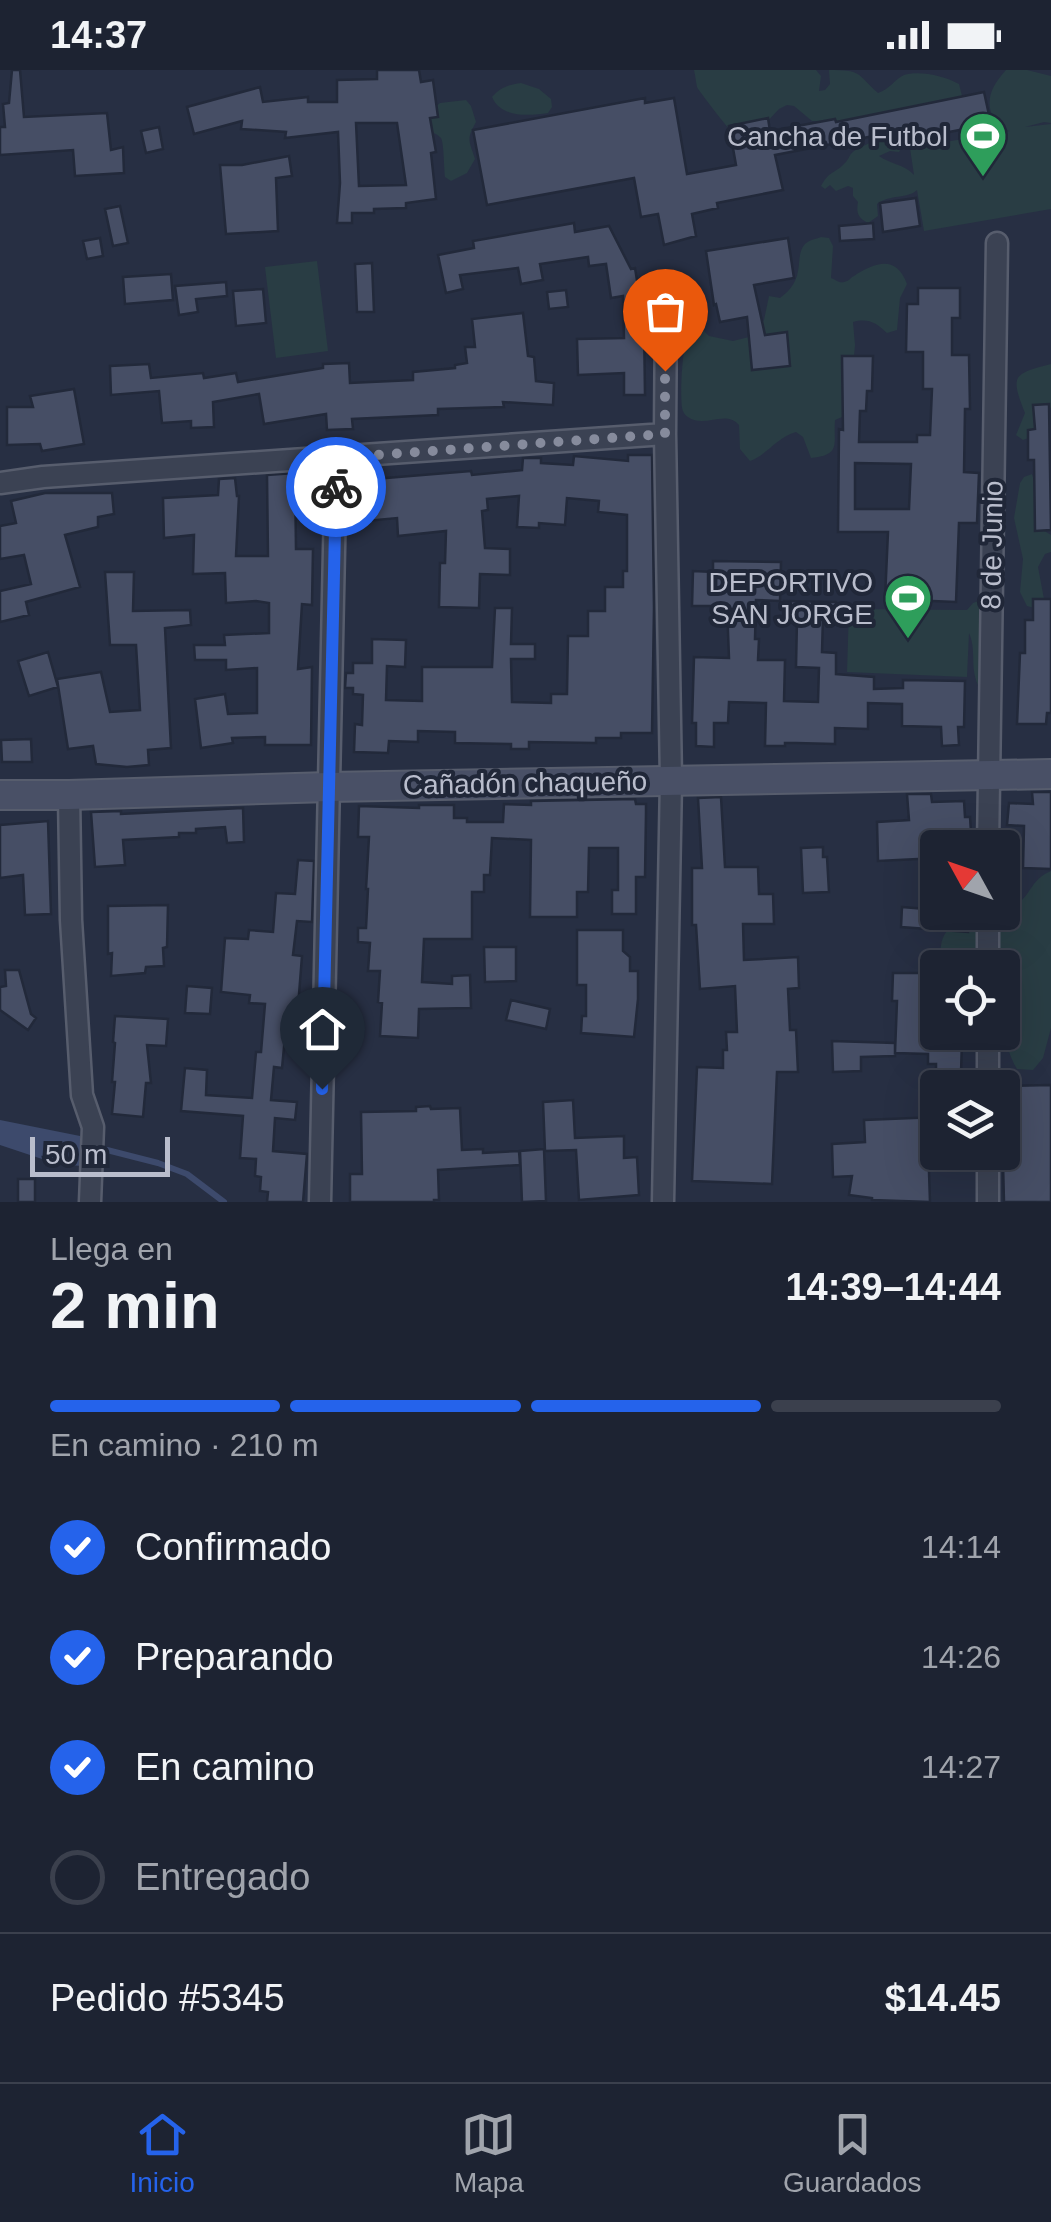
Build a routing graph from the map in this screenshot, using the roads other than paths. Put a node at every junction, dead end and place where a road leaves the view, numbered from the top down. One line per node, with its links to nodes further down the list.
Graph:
1 (997, 243): 6 (street, 8 de Junio)
2 (666, 308): 3 (street)
3 (665, 434): 4 (street); 8 (street)
4 (336, 458): 5 (street); 9 (street)
5 (0, 484)
6 (988, 774): 7 (main road, Cañadón chaqueño); 8 (main road, Cañadón chaqueño); 12 (street, 8 de Junio)
7 (1051, 774)
8 (671, 780): 9 (main road, Cañadón chaqueño); 16 (street)
9 (329, 787): 11 (main road, Cañadón chaqueño); 15 (street)
10 (0, 795): 11 (main road, Cañadón chaqueño)
11 (69, 795): 14 (street)
12 (988, 830)
13 (988, 1170): 17 (street)
14 (90, 1202)
15 (320, 1202)
16 (662, 1202)
17 (988, 1202)

